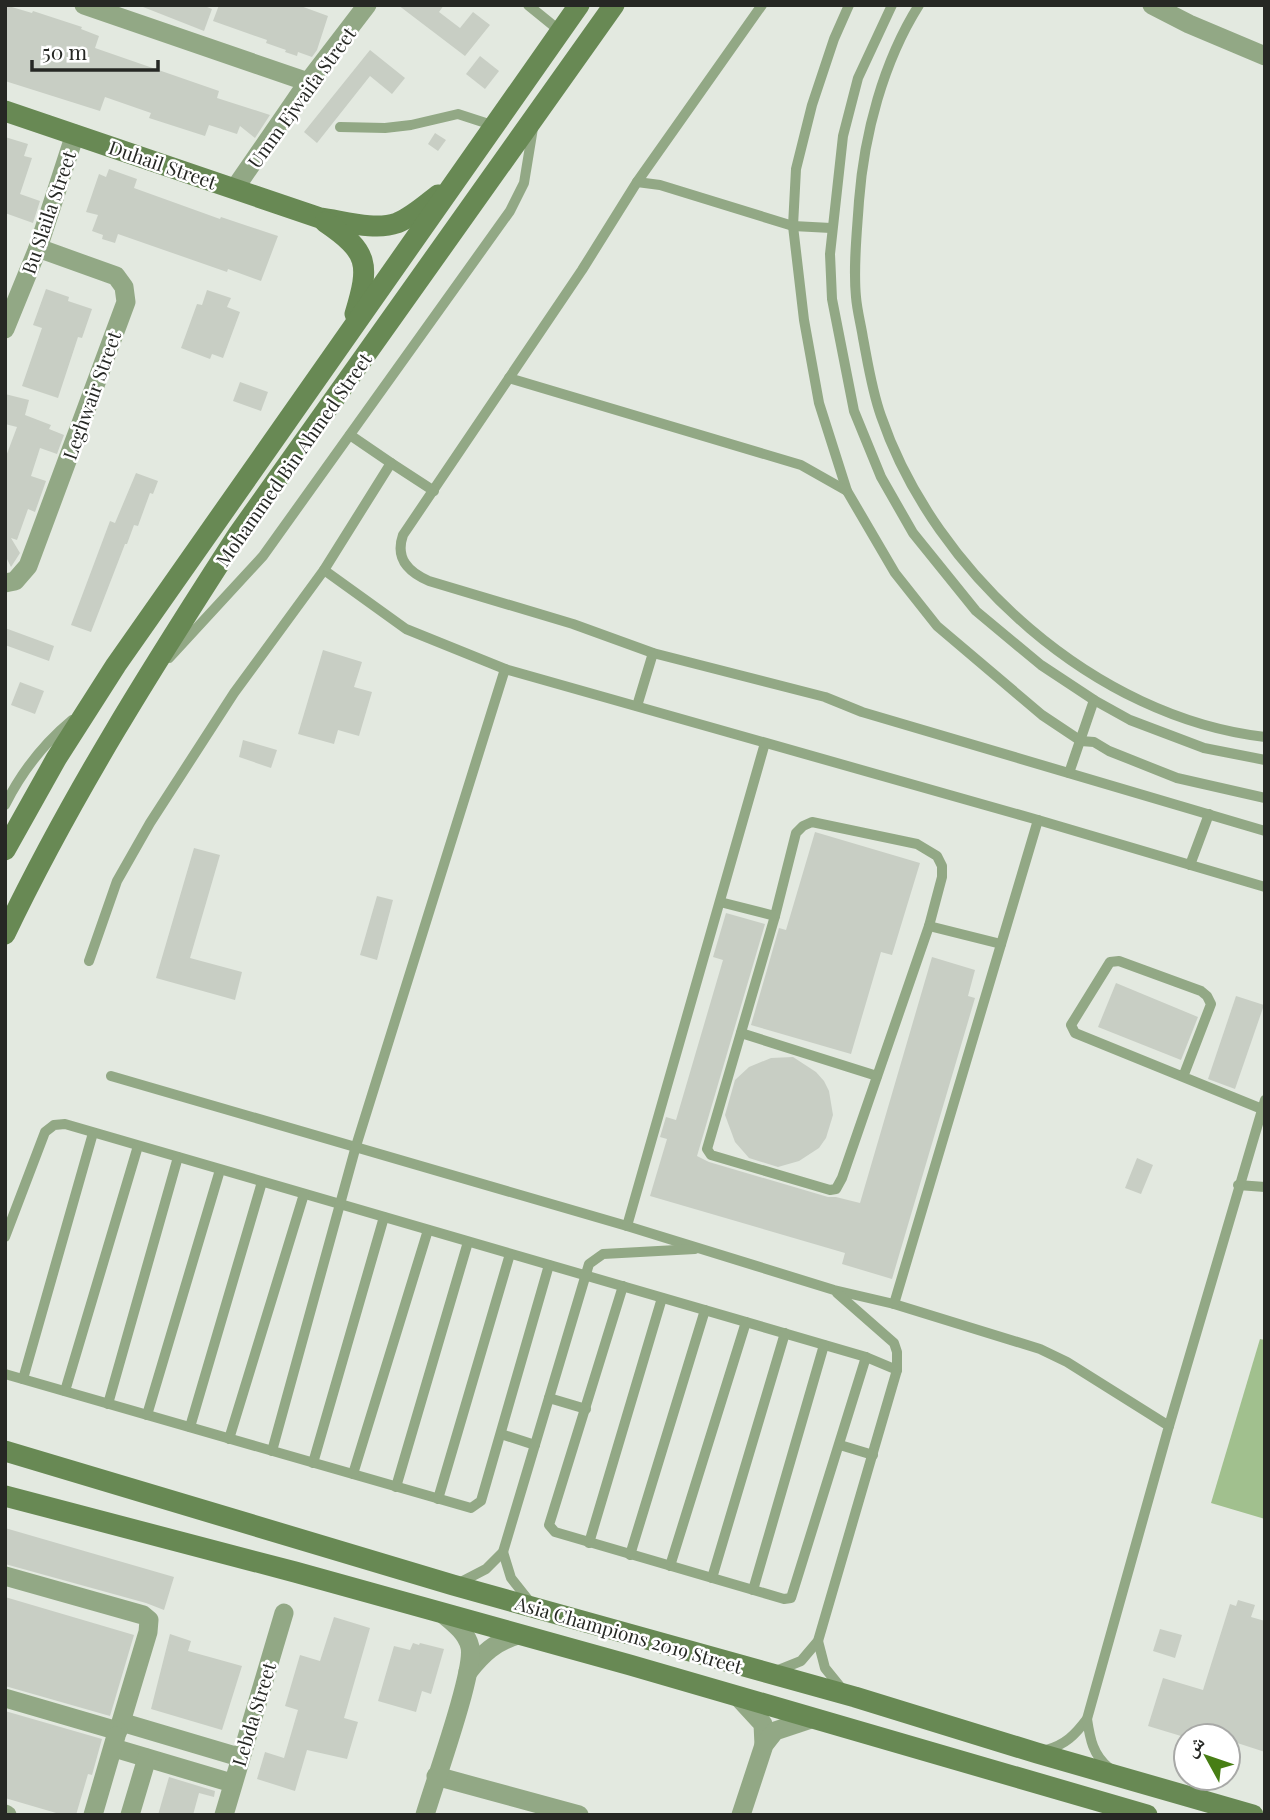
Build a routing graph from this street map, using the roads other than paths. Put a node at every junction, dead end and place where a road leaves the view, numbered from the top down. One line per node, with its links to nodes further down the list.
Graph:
1 (367, 5): 13 (street, Umm Ejwaifa Street)
2 (528, 5): 11 (lane)
3 (579, 5): 11 (street, Mohammed Bin Ahmed Street)
4 (614, 5): 15 (street, Mohammed Bin Ahmed Street)
5 (762, 5): 20 (lane)
6 (849, 5): 23 (lane)
7 (892, 5): 24 (lane)
8 (919, 5): 41 (lane)
9 (1152, 5): 12 (street)
10 (95, 7): 13 (street)
11 (561, 32): 16 (street, Mohammed Bin Ahmed Street)
12 (1265, 56)
13 (309, 82): 21 (street, Umm Ejwaifa Street)
14 (5, 111): 18 (street, Duhail Street)
15 (534, 118): 29 (lane); 37 (street, Mohammed Bin Ahmed Street)
16 (495, 126): 17 (lane); 19 (street, Mohammed Bin Ahmed Street)
17 (340, 127)
18 (75, 134): 21 (street, Duhail Street); 25 (street, Bu Slaila Street)
19 (458, 179): 22 (street, Duhail Street); 27 (street, Mohammed Bin Ahmed Street)
20 (637, 182): 23 (lane); 28 (lane)
21 (235, 188): 22 (street, Duhail Street)
22 (320, 218): 27 (street, Duhail Street)
23 (793, 226): 24 (lane); 32 (lane)
24 (831, 228): 38 (lane)
25 (38, 248): 26 (street, Bu Slaila Street); 34 (street, Leghwair Street)
26 (5, 329)
27 (349, 333): 40 (street, Mohammed Bin Ahmed Street)
28 (509, 378): 31 (lane); 32 (lane)
29 (350, 435): 30 (lane); 37 (lane)
30 (391, 464): 31 (lane); 33 (lane)
31 (435, 491): 35 (lane)
32 (847, 491): 42 (lane)
33 (324, 570): 36 (lane); 59 (lane)
34 (5, 583)
35 (653, 653): 39 (lane); 45 (lane)
36 (505, 669): 39 (lane); 67 (lane)
37 (147, 681): 57 (street, Mohammed Bin Ahmed Street)
38 (1094, 700): 42 (lane); 44 (lane)
39 (637, 706): 43 (lane)
40 (90, 708): 47 (lane); 51 (street, Mohammed Bin Ahmed Street)
41 (1265, 737)
42 (1081, 741): 45 (lane); 46 (lane)
43 (765, 743): 49 (lane); 54 (lane)
44 (1265, 760)
45 (1069, 773): 48 (lane)
46 (1265, 798)
47 (5, 805)
48 (1209, 814): 50 (lane); 52 (lane)
49 (1038, 820): 52 (lane); 58 (lane)
50 (1265, 831)
51 (5, 850)
52 (1190, 865): 53 (lane)
53 (1265, 887)
54 (720, 902): 55 (lane); 76 (lane)
55 (775, 916): 56 (lane); 60 (lane)
56 (929, 926): 58 (lane); 62 (lane)
57 (5, 934)
58 (1001, 944): 87 (lane)
59 (89, 961)
60 (741, 1033): 62 (lane); 62 (lane)
61 (111, 1076): 67 (lane)
62 (877, 1076)
63 (1183, 1077): 63 (lane); 64 (lane)
64 (1263, 1104): 71 (lane)
65 (93, 1133): 66 (lane); 78 (lane); 95 (lane)
66 (138, 1146): 68 (lane); 96 (lane)
67 (356, 1146): 74 (lane); 76 (lane)
68 (178, 1157): 69 (lane); 98 (lane)
69 (220, 1170): 70 (lane); 100 (lane)
70 (262, 1182): 73 (lane); 102 (lane)
71 (1238, 1185): 72 (lane); 101 (lane)
72 (1265, 1187)
73 (304, 1194): 74 (lane); 105 (lane)
74 (341, 1205): 75 (lane); 108 (lane)
75 (384, 1217): 77 (lane); 111 (lane)
76 (627, 1226): 80 (lane)
77 (428, 1230): 79 (lane); 112 (lane)
78 (5, 1237)
79 (468, 1242): 81 (lane); 114 (lane)
80 (702, 1249): 83 (lane); 85 (lane)
81 (510, 1254): 82 (lane); 116 (lane)
82 (549, 1265): 83 (lane); 103 (lane)
83 (585, 1275): 84 (lane); 97 (lane)
84 (623, 1286): 86 (lane); 99 (lane)
85 (834, 1290): 87 (lane); 93 (lane)
86 (662, 1298): 88 (lane); 117 (lane)
87 (894, 1304): 101 (lane)
88 (705, 1310): 89 (lane); 119 (lane)
89 (746, 1322): 90 (lane); 120 (lane)
90 (785, 1333): 91 (lane); 122 (lane)
91 (824, 1345): 92 (lane); 124 (lane)
92 (866, 1357): 93 (lane); 107 (lane)
93 (897, 1370): 109 (lane)
94 (5, 1374): 95 (lane)
95 (23, 1379): 96 (lane)
96 (65, 1391): 98 (lane)
97 (549, 1398): 99 (lane); 106 (lane)
98 (108, 1404): 100 (lane)
99 (586, 1409): 117 (lane)
100 (147, 1415): 102 (lane)
101 (1169, 1426): 136 (lane)
102 (190, 1427): 105 (lane)
103 (501, 1434): 106 (lane); 116 (lane)
104 (5, 1438): 113 (street)
105 (229, 1438): 108 (lane)
106 (535, 1445): 118 (lane)
107 (839, 1445): 109 (lane); 124 (lane)
108 (272, 1451): 111 (lane)
109 (873, 1455): 129 (lane)
110 (12, 1456): 113 (street, Asia Champions 2019 Street)
111 (313, 1463): 112 (lane)
112 (353, 1474): 114 (lane)
113 (90, 1476): 123 (street, Asia Champions 2019 Street)
114 (396, 1487): 116 (lane)
115 (5, 1496): 127 (street, Asia Champions 2019 Street)
116 (438, 1499)
117 (589, 1543): 119 (lane)
118 (503, 1552): 123 (lane); 125 (lane)
119 (630, 1555): 120 (lane)
120 (670, 1566): 122 (lane)
121 (5, 1576): 137 (street)
122 (712, 1578): 124 (lane)
123 (453, 1585): 125 (street, Asia Champions 2019 Street)
124 (754, 1590)
125 (537, 1608): 131 (street, Asia Champions 2019 Street)
126 (284, 1613): 140 (street, Lebda Street)
127 (443, 1614): 128 (street, Asia Champions 2019 Street); 130 (street)
128 (518, 1635): 130 (street); 134 (street, Asia Champions 2019 Street)
129 (818, 1641): 131 (lane); 132 (lane)
130 (468, 1672): 142 (street)
131 (761, 1672): 132 (street, Asia Champions 2019 Street)
132 (855, 1697): 139 (street, Asia Champions 2019 Street)
133 (5, 1698): 137 (street)
134 (740, 1699): 135 (street, Asia Champions 2019 Street); 138 (street)
135 (811, 1719): 138 (street); 151 (street, Asia Champions 2019 Street)
136 (1087, 1719): 139 (lane); 143 (lane)
137 (118, 1734): 140 (street); 141 (street); 145 (street)
138 (764, 1745): 150 (street)
139 (1037, 1753): 143 (street, Asia Champions 2019 Street)
140 (239, 1757): 144 (street, Lebda Street)
141 (147, 1758): 144 (street); 146 (street)
142 (436, 1776): 148 (street); 149 (street)
143 (1120, 1777): 152 (street, Asia Champions 2019 Street)
144 (232, 1783): 147 (street, Lebda Street)
145 (93, 1815)
146 (130, 1815)
147 (223, 1815)
148 (425, 1815)
149 (579, 1815)
150 (741, 1815)
151 (1147, 1815)
152 (1253, 1815)

